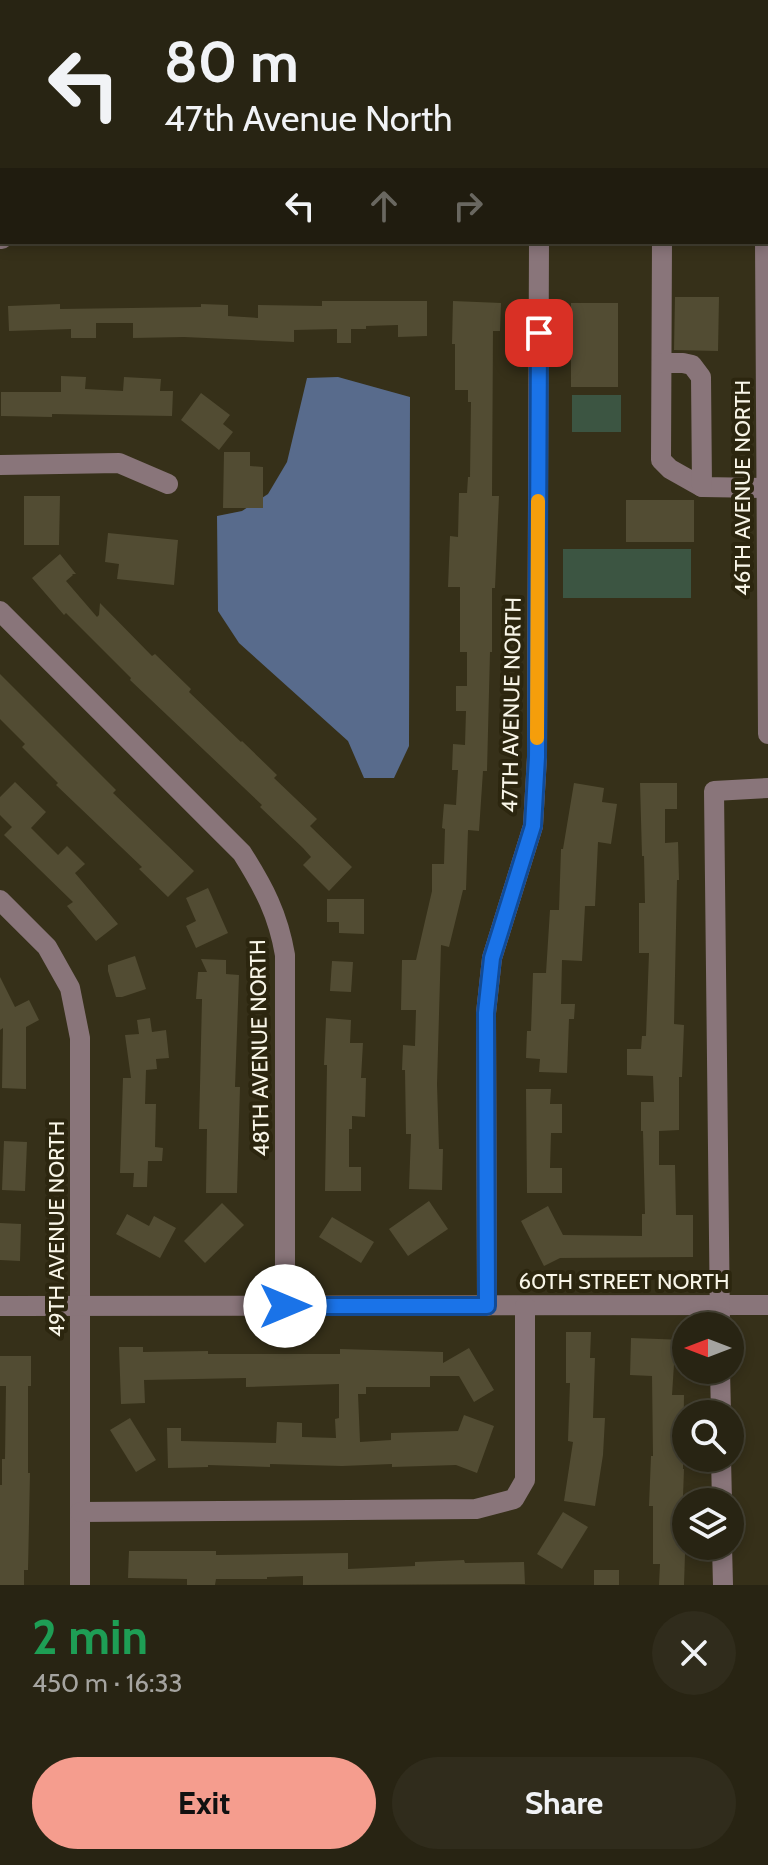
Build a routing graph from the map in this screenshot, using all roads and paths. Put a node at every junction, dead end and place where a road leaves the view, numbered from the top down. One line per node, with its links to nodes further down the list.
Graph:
1 (539, 244): 17 (street, 47TH AVENUE NORTH)
2 (662, 244): 4 (street)
3 (766, 244): 8 (street, 46TH AVENUE NORTH)
4 (662, 363): 7 (street); 7 (street)
5 (0, 465): 6 (street)
6 (168, 484)
7 (702, 487): 8 (street)
8 (766, 488): 10 (street, 46TH AVENUE NORTH)
9 (0, 611): 16 (street, 48TH AVENUE NORTH)
10 (768, 734)
11 (768, 788): 19 (street)
12 (0, 900): 15 (street, 49TH AVENUE NORTH)
13 (768, 1305): 20 (street, 60TH STREET NORTH)
14 (0, 1306): 15 (street, 60TH STREET NORTH)
15 (81, 1306): 16 (street, 60TH STREET NORTH); 22 (street, 49TH AVENUE NORTH)
16 (285, 1306): 17 (street, 60TH STREET NORTH)
17 (487, 1306): 18 (street, 60TH STREET NORTH)
18 (525, 1306): 21 (street, 60TH STREET NORTH); 22 (street)
19 (720, 1312)
20 (737, 1312)
21 (672, 1314)
22 (80, 1512): 24 (street, 49TH AVENUE NORTH)
23 (722, 1560): 25 (street)
24 (80, 1585)
25 (723, 1585)

